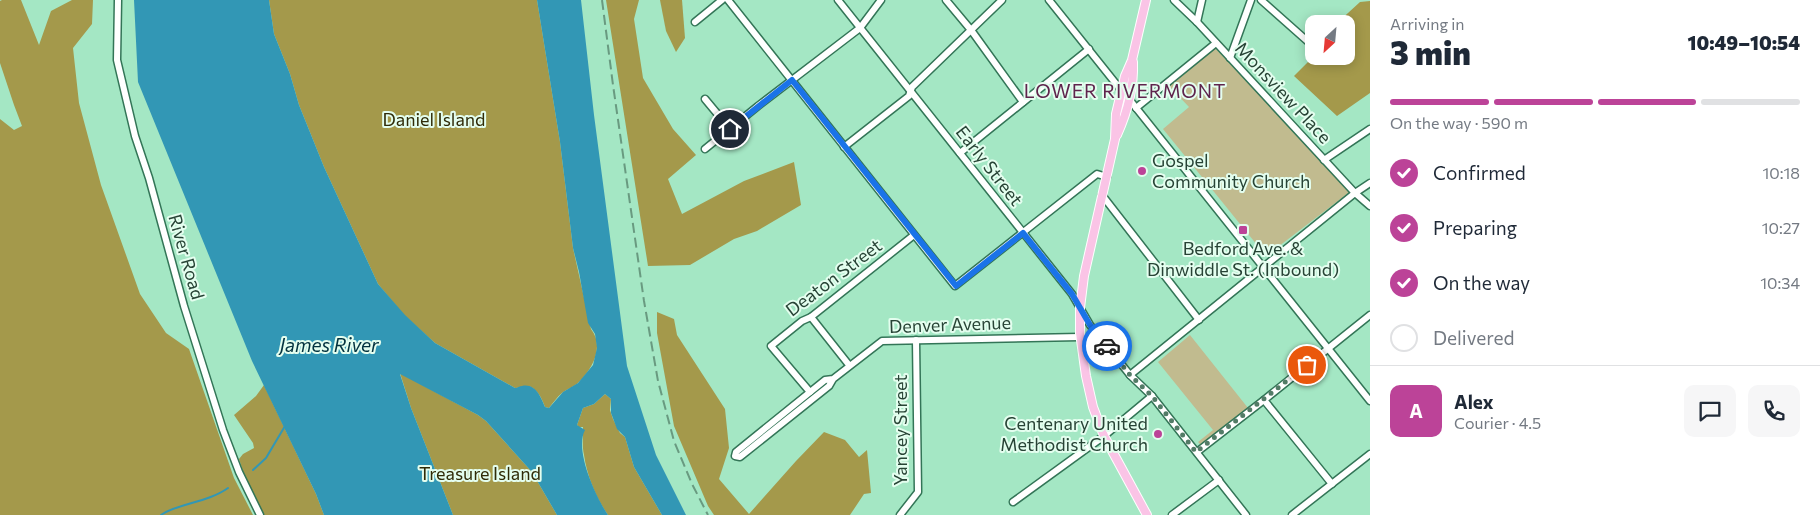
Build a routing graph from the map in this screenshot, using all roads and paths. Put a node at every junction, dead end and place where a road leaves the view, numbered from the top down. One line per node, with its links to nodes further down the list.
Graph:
1 (118, 0): 65 (street, River Road)
2 (722, 0): 14 (street)
3 (728, 0): 23 (street)
4 (838, 0): 16 (street, Early Street)
5 (881, 0): 16 (street)
6 (946, 0): 17 (street)
7 (1002, 0): 17 (street)
8 (1048, 0): 20 (street)
9 (1146, 0): 22 (main road)
10 (1174, 0): 15 (street, Monsview Place)
11 (1202, 0): 15 (street)
12 (1251, 0): 21 (street)
13 (1261, 0): 18 (street)
14 (695, 22)
15 (1197, 22): 19 (street, Monsview Place)
16 (860, 28): 23 (street); 25 (street, Early Street)
17 (971, 30): 25 (street); 28 (street)
18 (1305, 40)
19 (1216, 43): 21 (street, Monsview Place); 29 (street)
20 (1089, 49): 24 (street); 28 (street)
21 (1230, 58): 36 (street, Monsview Place)
22 (1132, 60): 24 (main road); 27 (main road)
23 (792, 80): 30 (street); 33 (street)
24 (1121, 90): 32 (main road)
25 (911, 91): 33 (street); 35 (street, Early Street)
26 (705, 99): 30 (street)
27 (1128, 99): 29 (street); 32 (main road)
28 (1023, 102): 35 (street)
29 (1136, 108): 44 (street)
30 (730, 129): 34 (street)
31 (1370, 129): 36 (street)
32 (1117, 136): 37 (main road)
33 (844, 147): 43 (street)
34 (705, 149)
35 (960, 153): 42 (street, Early Street)
36 (1324, 160): 39 (street, Monsview Place)
37 (1106, 176): 40 (main road); 42 (street)
38 (1370, 183): 39 (street)
39 (1355, 193): 41 (street, Monsview Place); 44 (street)
40 (1102, 195): 45 (main road); 48 (street)
41 (1370, 206)
42 (1023, 233): 43 (street); 45 (street, Early Street)
43 (914, 235): 47 (street, Deaton Street)
44 (1263, 267): 48 (street); 51 (street)
45 (1080, 308): 49 (main road); 53 (street, Early Street)
46 (1370, 314): 51 (street)
47 (811, 317): 52 (street); 55 (street, Deaton Street)
48 (1199, 320): 53 (street)
49 (1080, 337): 50 (street, Denver Avenue); 59 (main road)
50 (916, 340): 52 (street, Denver Avenue); 66 (street, Yancey Street)
51 (1328, 349): 57 (street); 58 (street)
52 (849, 365): 54 (street, Denver Avenue)
53 (1130, 375): 56 (street, Early Street)
54 (833, 379): 55 (street, Denver Avenue); 55 (street, Denver Avenue)
55 (810, 392)
56 (1152, 396): 59 (street); 60 (street, Early Street)
57 (1264, 400): 60 (street); 63 (street)
58 (1370, 401)
59 (1104, 436): 64 (street); 67 (main road)
60 (1196, 452): 62 (street, Early Street)
61 (1370, 454): 63 (street)
62 (1219, 480): 68 (street); 69 (street, Early Street)
63 (1332, 484): 70 (street)
64 (1014, 502)
65 (260, 515)
66 (900, 515)
67 (1147, 515)
68 (1172, 515)
69 (1246, 515)
70 (1292, 515)

